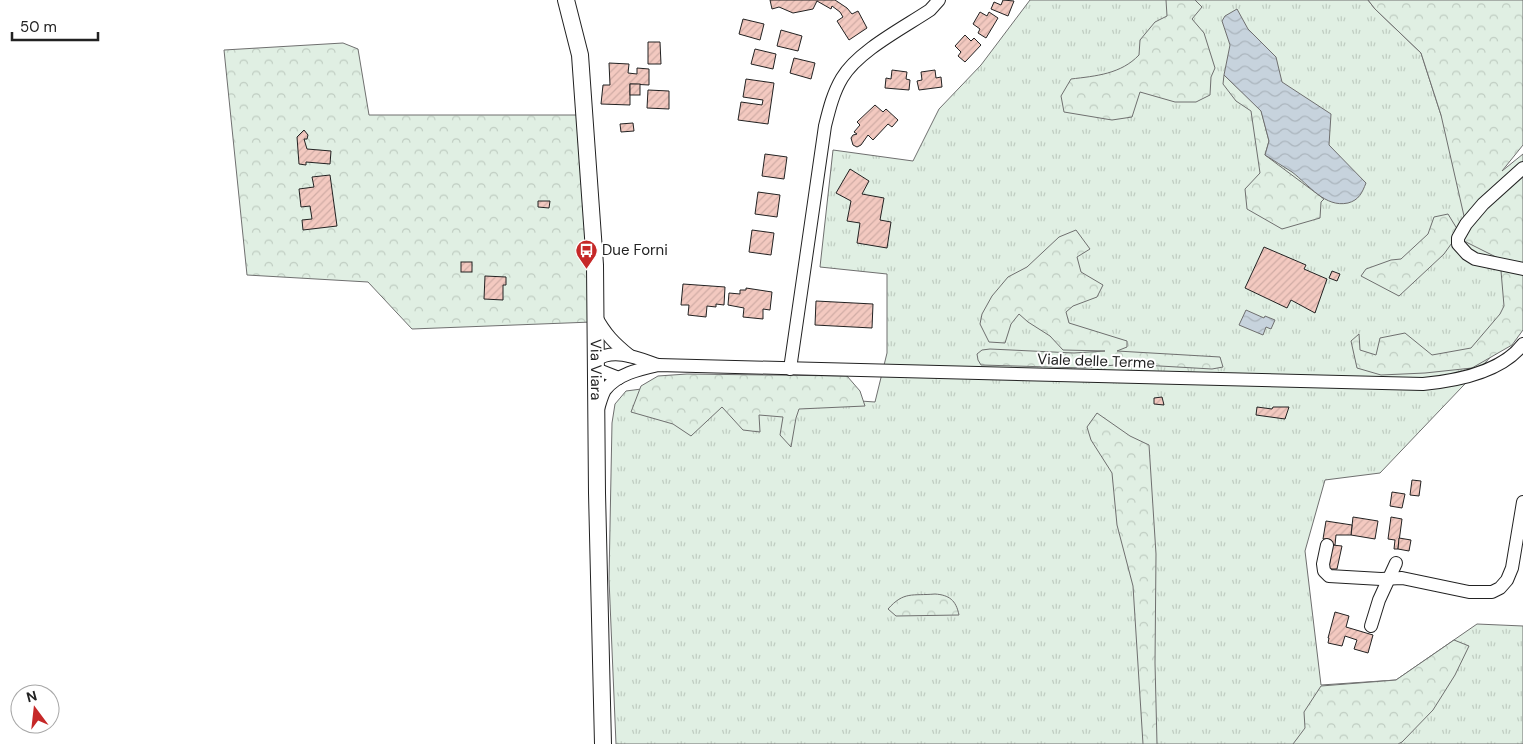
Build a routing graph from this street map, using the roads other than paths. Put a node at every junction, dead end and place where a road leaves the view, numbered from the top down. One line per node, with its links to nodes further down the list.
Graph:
1 (566, 0): 5 (main road, Via Viara)
2 (939, 0): 10 (street)
3 (1523, 168): 4 (street)
4 (1523, 269)
5 (596, 315): 7 (street, Viale delle Terme); 8 (main road, Via Viara)
6 (1523, 344): 10 (street, Viale delle Terme)
7 (630, 356): 8 (street, Viale delle Terme); 9 (street, Viale delle Terme)
8 (596, 364): 11 (street); 12 (main road, Via Viara)
9 (658, 365): 10 (street, Viale delle Terme); 11 (street, Viale delle Terme)
10 (790, 369)
11 (619, 378): 12 (street, Viale delle Terme)
12 (596, 414): 18 (main road, Via Viara)
13 (1523, 502): 16 (street)
14 (1327, 545): 16 (street)
15 (1396, 563): 16 (street)
16 (1389, 578): 17 (street)
17 (1372, 626)
18 (603, 744)

